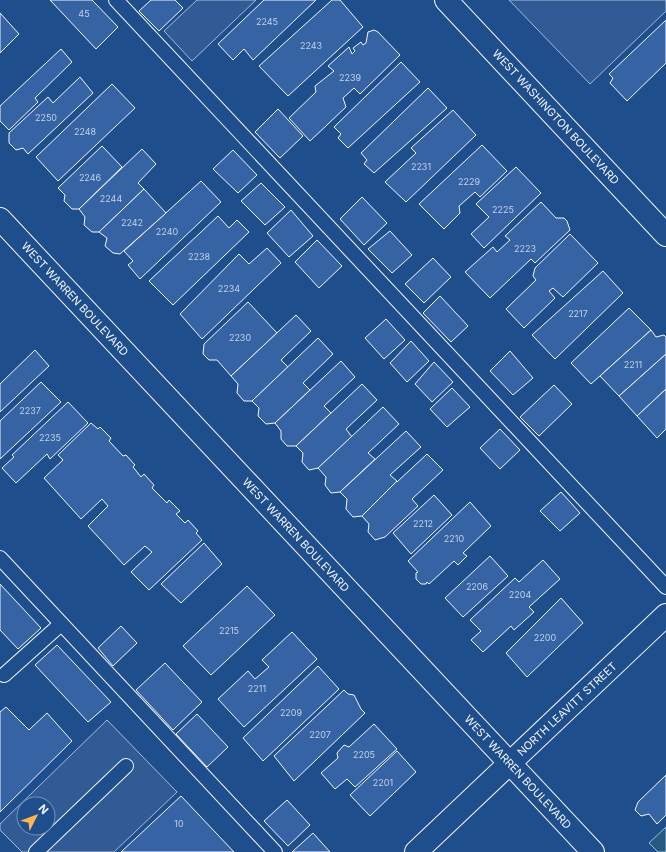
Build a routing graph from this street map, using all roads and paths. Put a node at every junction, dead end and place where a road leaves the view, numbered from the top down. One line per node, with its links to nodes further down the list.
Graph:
1 (116, 0): 6 (lane)
2 (446, 0): 4 (street, WEST WASHINGTON BOULEVARD)
3 (0, 219): 10 (street, WEST WARREN BOULEVARD)
4 (666, 235)
5 (0, 558): 8 (lane)
6 (666, 587)
7 (666, 615): 10 (street, NORTH LEAVITT STREET)
8 (61, 624): 9 (lane); 13 (lane)
9 (4, 675)
10 (510, 763): 14 (street, NORTH LEAVITT STREET); 15 (street, WEST WARREN BOULEVARD)
11 (126, 766): 12 (lane)
12 (36, 852)
13 (274, 852)
14 (416, 852)
15 (593, 852)

